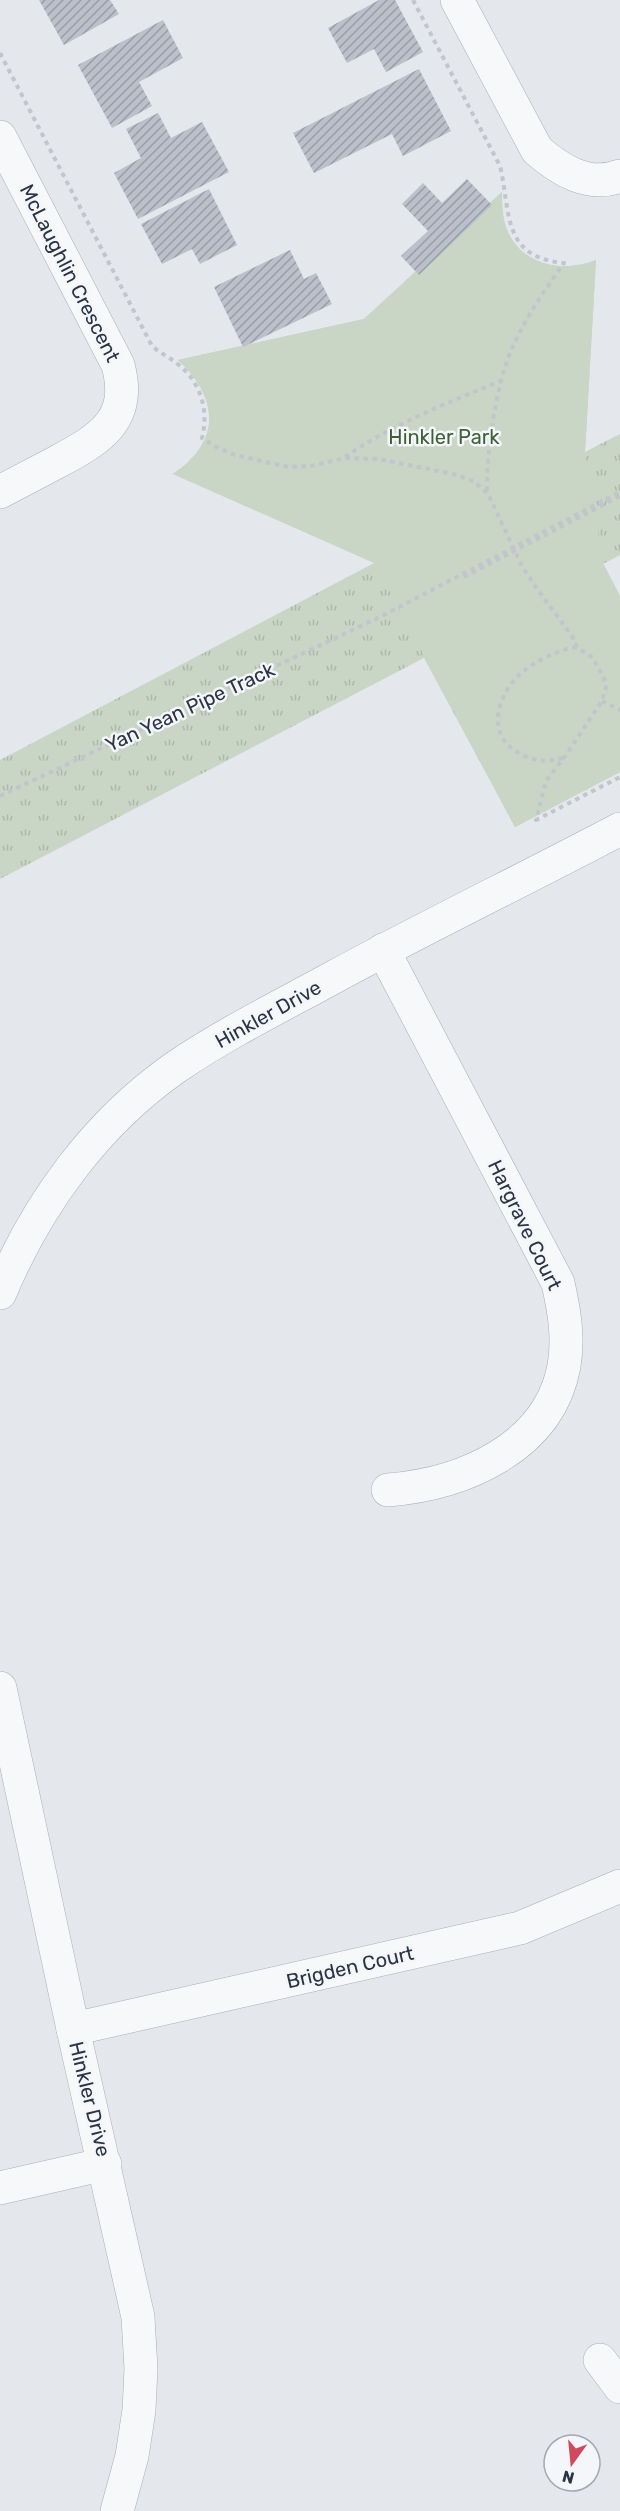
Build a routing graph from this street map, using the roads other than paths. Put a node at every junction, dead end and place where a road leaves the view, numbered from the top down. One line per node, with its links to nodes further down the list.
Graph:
1 (457, 0): 3 (street)
2 (0, 137): 4 (street, McLaughlin Crescent)
3 (620, 176)
4 (0, 492)
5 (620, 829): 6 (street, Hinkler Drive)
6 (383, 950): 7 (street, Hinkler Drive); 8 (street, Hargrave Court)
7 (0, 1293)
8 (388, 1490)
9 (2, 1705): 11 (street, Hinkler Drive)
10 (620, 1886): 11 (street, Brigden Court)
11 (73, 2029): 12 (street, Hinkler Drive)
12 (105, 2164): 13 (street); 16 (street, Hinkler Drive)
13 (0, 2188)
14 (600, 2360): 15 (street)
15 (620, 2387)
16 (117, 2511)

